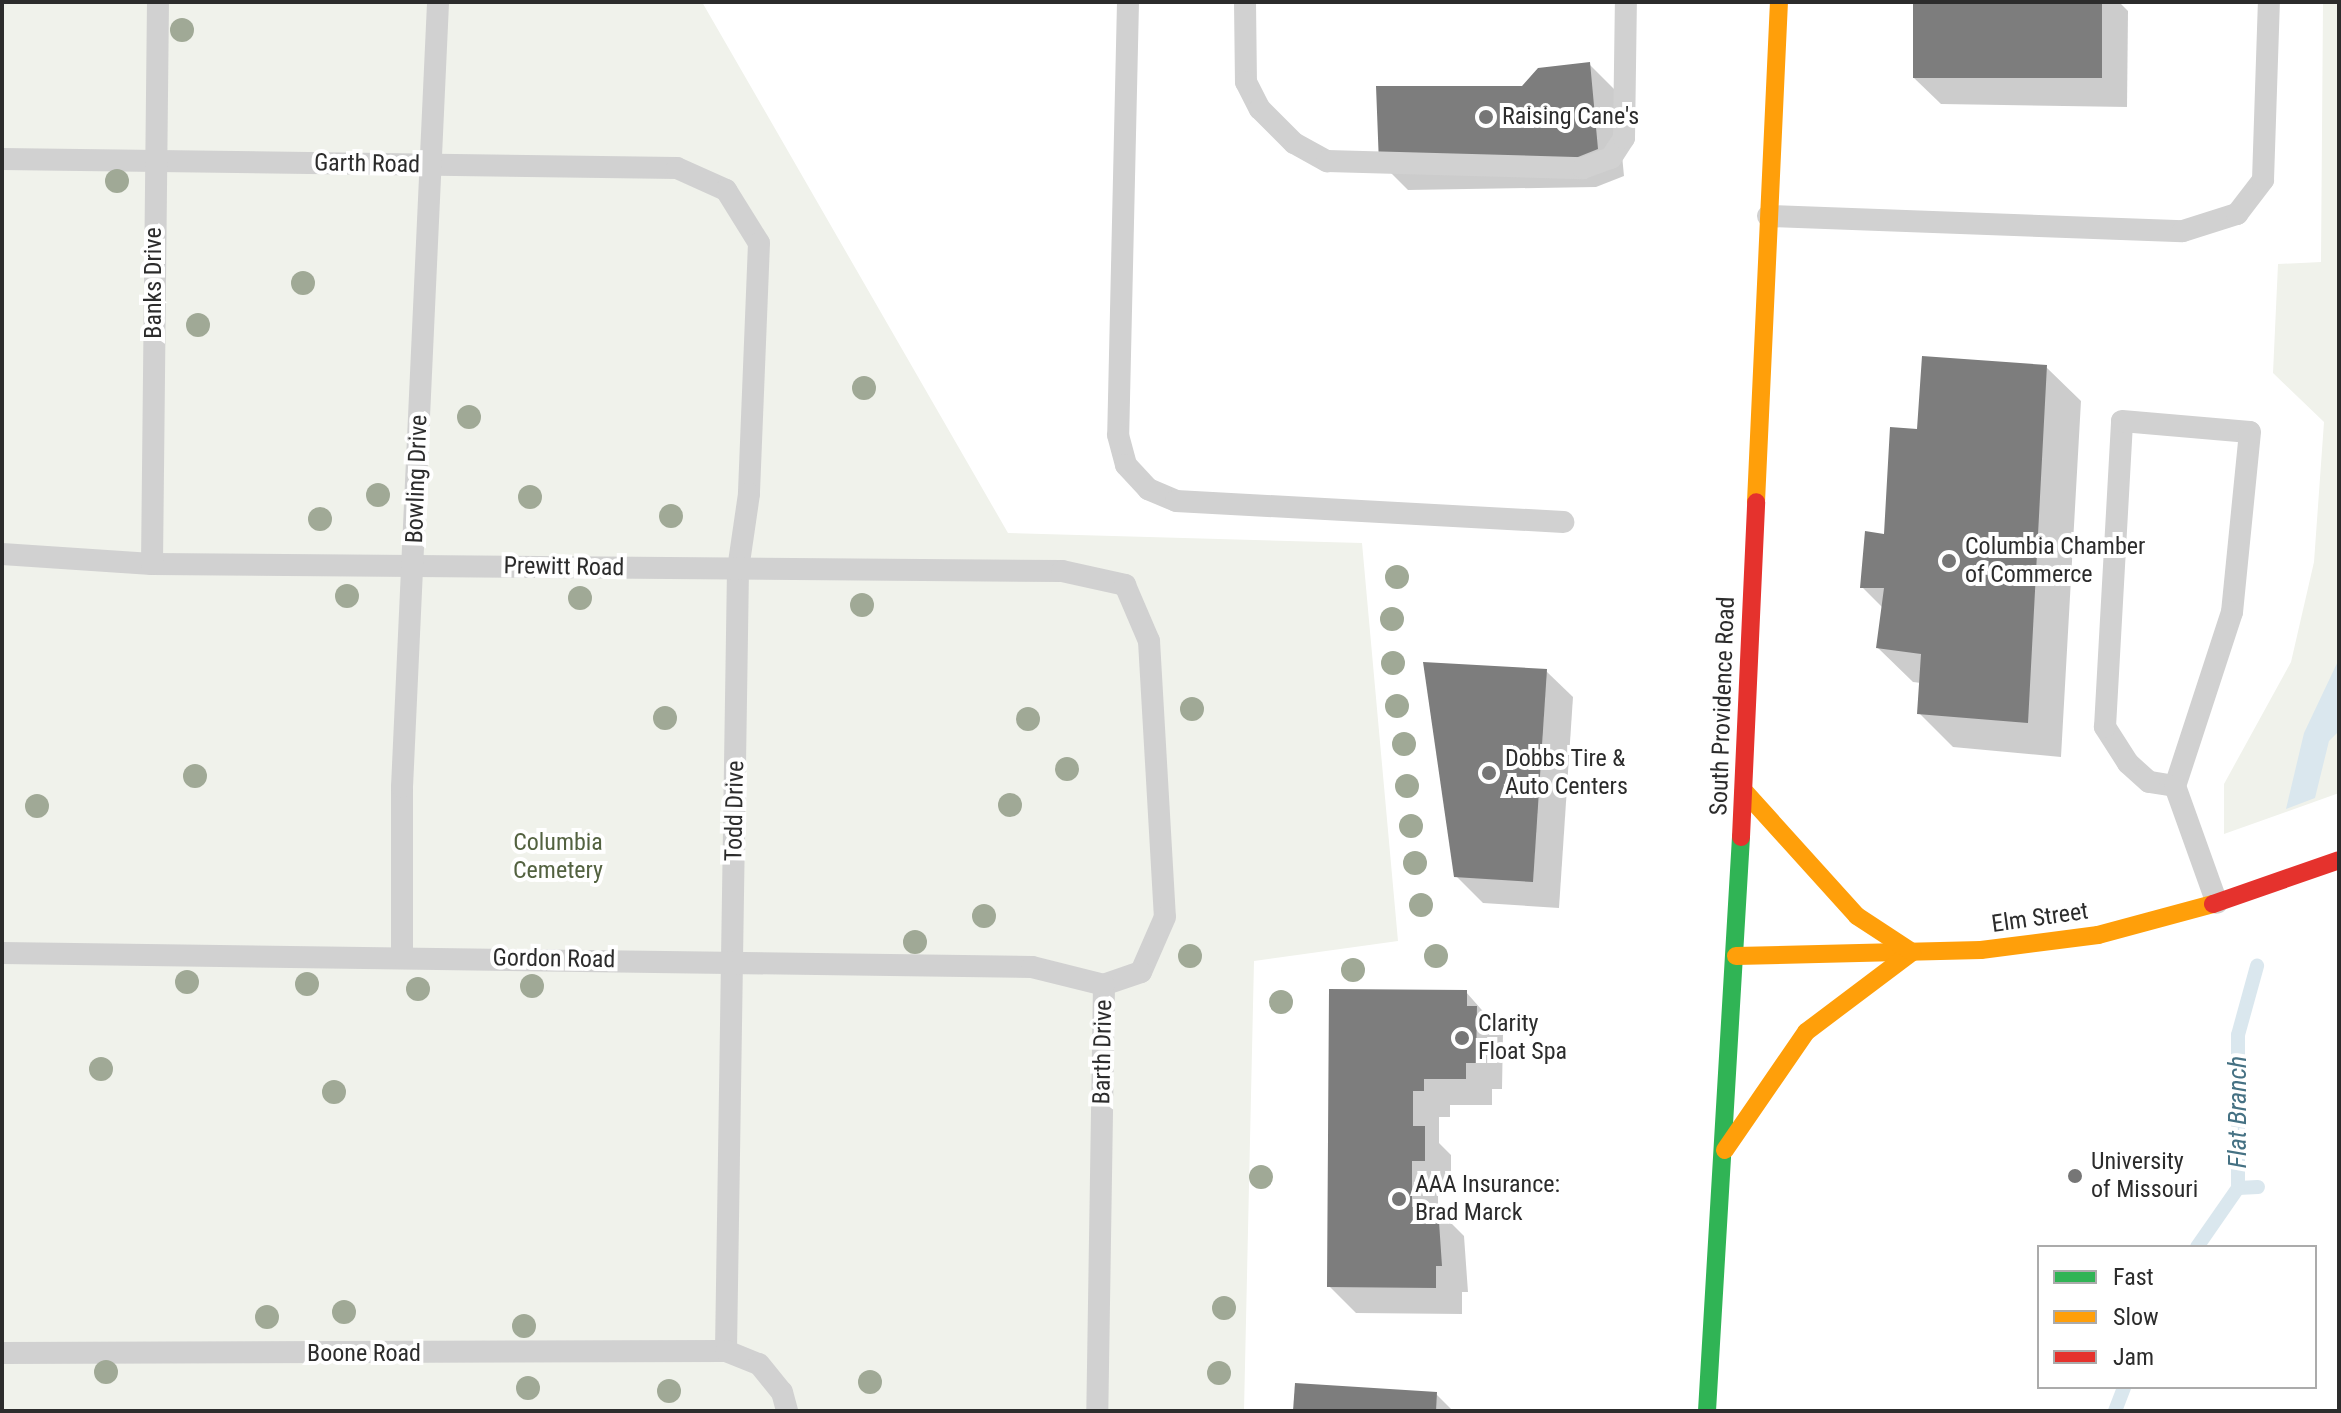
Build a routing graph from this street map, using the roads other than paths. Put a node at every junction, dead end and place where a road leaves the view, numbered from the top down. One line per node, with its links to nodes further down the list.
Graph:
1 (158, 2): 9 (lane, Banks Drive)
2 (438, 2): 10 (lane, Bowling Drive)
3 (1128, 2): 13 (lane)
4 (1245, 2): 5 (lane)
5 (1626, 2)
6 (1779, 2): 12 (main road, South Providence Road)
7 (2269, 2): 12 (lane)
8 (2, 159): 9 (lane, Garth Road)
9 (155, 161): 10 (lane, Garth Road); 15 (lane, Banks Drive)
10 (430, 164): 11 (lane, Garth Road); 16 (lane, Bowling Drive)
11 (726, 190): 17 (lane, Todd Drive)
12 (1768, 216): 20 (main road, South Providence Road)
13 (1563, 522)
14 (2, 554): 15 (lane, Prewitt Road)
15 (152, 564): 16 (lane, Prewitt Road)
16 (414, 565): 17 (lane, Prewitt Road); 25 (lane, Bowling Drive)
17 (738, 569): 18 (lane, Prewitt Road); 27 (lane, Todd Drive)
18 (1125, 585): 28 (lane, Barth Drive)
19 (2175, 786): 19 (lane); 22 (lane)
20 (1744, 791): 23 (main road); 26 (main road, South Providence Road)
21 (2339, 860): 22 (main road, Elm Street)
22 (2217, 903): 23 (main road, Elm Street)
23 (1912, 952): 26 (main road, Elm Street); 29 (main road)
24 (2, 953): 25 (lane, Gordon Road)
25 (402, 956): 27 (lane, Gordon Road)
26 (1736, 956): 29 (main road, South Providence Road)
27 (734, 963): 28 (lane, Gordon Road); 30 (lane, Todd Drive)
28 (1104, 985): 33 (lane, Barth Drive)
29 (1724, 1152): 34 (main road, South Providence Road)
30 (726, 1351): 31 (lane, Boone Road); 32 (lane)
31 (2, 1353)
32 (787, 1411)
33 (1097, 1411)
34 (1707, 1411)

